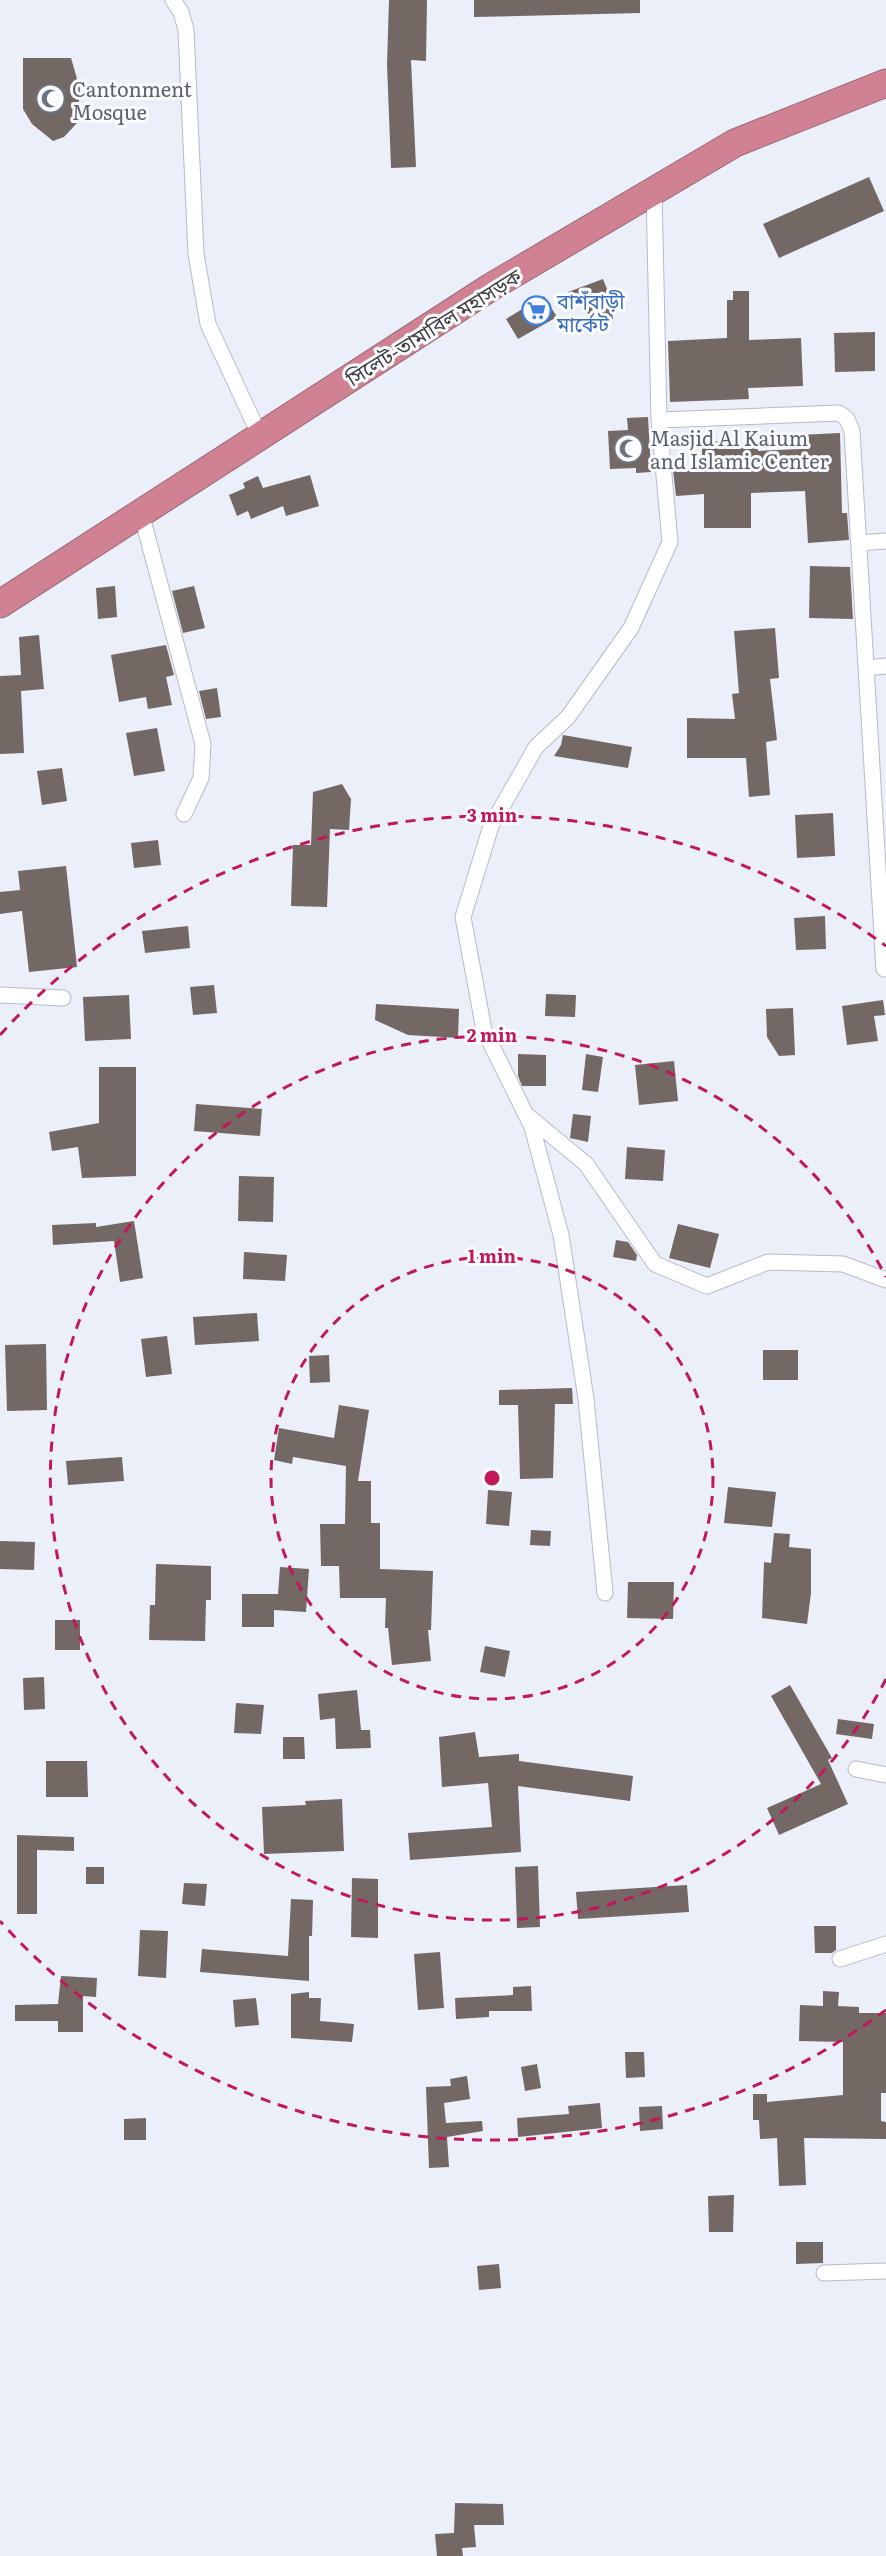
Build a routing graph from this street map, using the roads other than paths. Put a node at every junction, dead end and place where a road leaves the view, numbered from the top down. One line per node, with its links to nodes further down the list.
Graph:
1 (173, 0): 5 (street)
2 (886, 83): 3 (highway, সিলেট-তামাবিল মহাসড়ক)
3 (654, 191): 4 (street); 5 (highway, সিলেট-তামাবিল মহাসড়ক)
4 (659, 420): 8 (street); 16 (street)
5 (260, 436): 6 (highway, সিলেট-তামাবিল মহাসড়ক)
6 (141, 513): 9 (highway, সিলেট-তামাবিল মহাসড়ক); 12 (street)
7 (886, 541): 8 (street)
8 (859, 543): 11 (street)
9 (0, 604)
10 (886, 666): 11 (street)
11 (866, 668): 13 (street)
12 (184, 814)
13 (884, 969)
14 (0, 995): 15 (street)
15 (63, 998)
16 (526, 1114): 17 (street); 18 (street)
17 (886, 1280)
18 (605, 1593)
19 (856, 1769): 20 (street)
20 (886, 1775)
21 (886, 1944): 22 (street)
22 (840, 1959)
23 (886, 2271): 24 (street)
24 (824, 2273)

